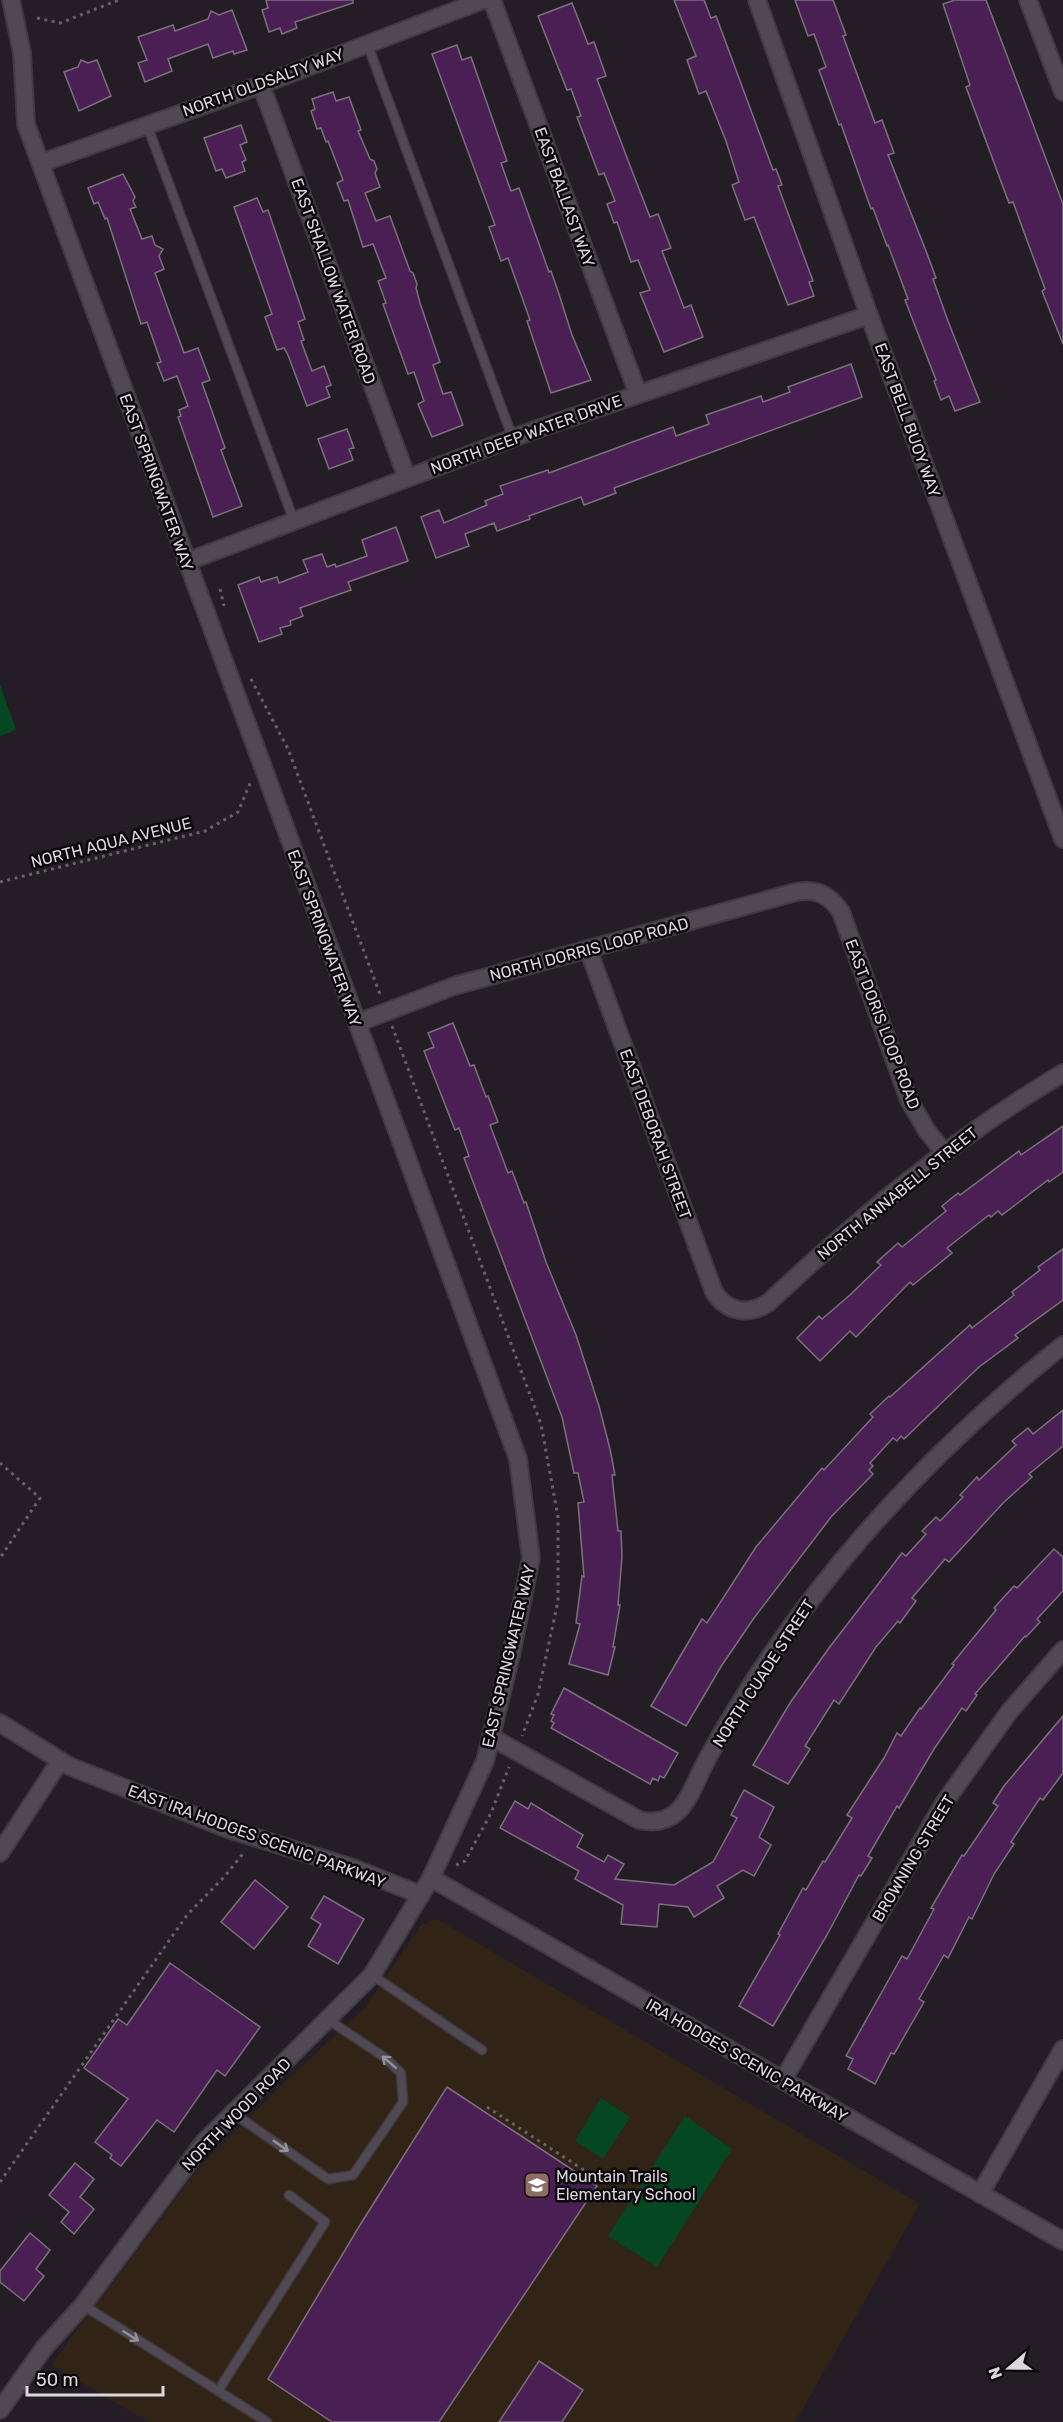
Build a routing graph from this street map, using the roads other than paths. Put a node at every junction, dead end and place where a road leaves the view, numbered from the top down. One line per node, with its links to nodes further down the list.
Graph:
1 (11, 0): 10 (street, EAST SPRINGWATER WAY)
2 (483, 0): 6 (street, NORTH OLDSALTY WAY)
3 (492, 0): 12 (street, EAST BALLAST WAY)
4 (756, 0): 11 (street, EAST BELL BUOY WAY)
5 (1028, 0): 8 (street)
6 (367, 43): 7 (street, NORTH OLDSALTY WAY); 13 (lane)
7 (261, 85): 9 (street, NORTH OLDSALTY WAY); 14 (street, EAST SHALLOW WATER ROAD)
8 (1063, 92)
9 (147, 124): 10 (street, NORTH OLDSALTY WAY); 15 (lane)
10 (41, 163): 16 (street, EAST SPRINGWATER WAY)
11 (869, 315): 12 (street, NORTH DEEP WATER DRIVE); 17 (street, EAST BELL BUOY WAY)
12 (638, 394): 13 (street, NORTH DEEP WATER DRIVE)
13 (513, 439): 14 (street, NORTH DEEP WATER DRIVE)
14 (407, 478): 15 (street, NORTH DEEP WATER DRIVE)
15 (294, 521): 16 (street, NORTH DEEP WATER DRIVE)
16 (186, 562): 20 (street, EAST SPRINGWATER WAY)
17 (1063, 839)
18 (825, 895): 19 (street, NORTH DORRIS LOOP ROAD); 22 (street, EAST DORIS LOOP ROAD)
19 (588, 949): 20 (street, NORTH DORRIS LOOP ROAD); 23 (street, EAST DEBORAH STREET)
20 (357, 1023): 27 (street, EAST SPRINGWATER WAY)
21 (1063, 1073): 22 (street, NORTH ANNABELL STREET)
22 (944, 1152): 23 (street, NORTH ANNABELL STREET)
23 (734, 1310)
24 (1063, 1345): 27 (street, NORTH CUADE STREET)
25 (1063, 1650): 36 (street, BROWNING STREET)
26 (0, 1723): 28 (street, EAST IRA HODGES SCENIC PARKWAY)
27 (491, 1737): 30 (street, EAST SPRINGWATER WAY)
28 (60, 1761): 29 (street); 31 (street, EAST IRA HODGES SCENIC PARKWAY)
29 (0, 1853)
30 (431, 1878): 31 (street, NORTH WOOD ROAD); 36 (street, IRA HODGES SCENIC PARKWAY)
31 (421, 1895): 32 (street, NORTH WOOD ROAD)
32 (372, 1975): 33 (street, NORTH WOOD ROAD); 35 (lane)
33 (327, 2019): 37 (street, NORTH WOOD ROAD); 37 (lane, one-way to 33)
34 (1063, 2049): 38 (street)
35 (482, 2050)
36 (783, 2080): 38 (street, IRA HODGES SCENIC PARKWAY)
37 (233, 2113): 41 (street, NORTH WOOD ROAD)
38 (980, 2194): 40 (street, IRA HODGES SCENIC PARKWAY)
39 (290, 2195): 42 (lane)
40 (1063, 2241)
41 (83, 2305): 42 (lane, one-way to 42); 43 (street, NORTH WOOD ROAD)
42 (218, 2391): 44 (lane)
43 (0, 2410)
44 (267, 2422)

